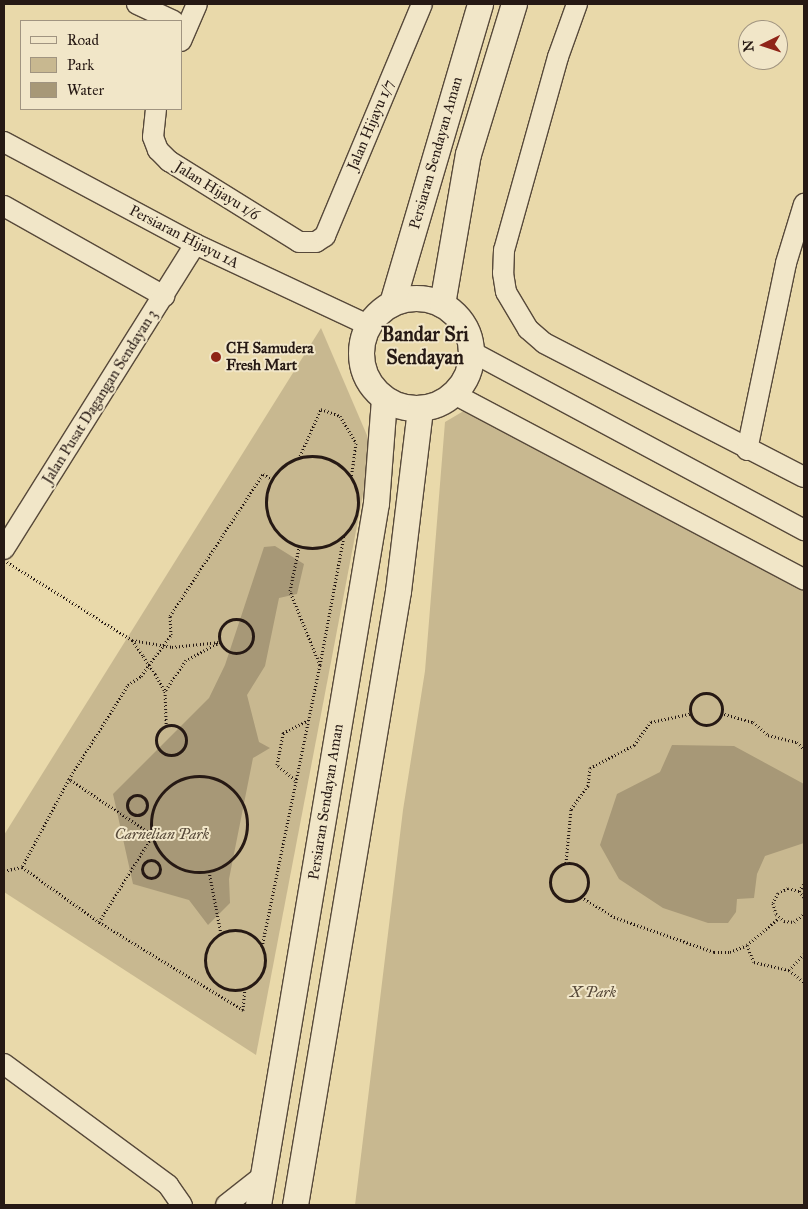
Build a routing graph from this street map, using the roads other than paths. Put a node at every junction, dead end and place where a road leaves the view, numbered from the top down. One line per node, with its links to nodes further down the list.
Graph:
1 (137, 4): 7 (street)
2 (197, 4): 8 (street)
3 (422, 4): 13 (street, Jalan Hijayu 1/7)
4 (480, 4): 16 (street, Persiaran Sendayan Aman)
5 (514, 4): 17 (street, Persiaran Sendayan Aman)
6 (577, 4): 23 (street)
7 (165, 20)
8 (182, 27)
9 (156, 110): 13 (street, Jalan Hijayu 1/6)
10 (4, 142): 14 (street, Persiaran Hijayu 1A)
11 (804, 204): 23 (street)
12 (4, 206): 15 (street)
13 (316, 242)
14 (195, 244): 15 (street, Jalan Pusat Dagangan Sendayan 3); 18 (street, Persiaran Hijayu 1A)
15 (164, 296): 26 (street, Jalan Pusat Dagangan Sendayan 3)
16 (392, 303): 17 (street); 18 (street)
17 (442, 304): 19 (street)
18 (368, 325): 21 (street)
19 (472, 352): 20 (street); 25 (street)
20 (454, 394): 22 (street); 27 (street)
21 (384, 398): 22 (street); 29 (street, Persiaran Sendayan Aman)
22 (420, 409): 33 (street)
23 (747, 450): 24 (street)
24 (804, 477)
25 (804, 530)
26 (4, 549)
27 (804, 579)
28 (4, 1064): 30 (street)
29 (264, 1175): 31 (street); 32 (street, Persiaran Sendayan Aman)
30 (182, 1205)
31 (226, 1205)
32 (258, 1205)
33 (295, 1205)

